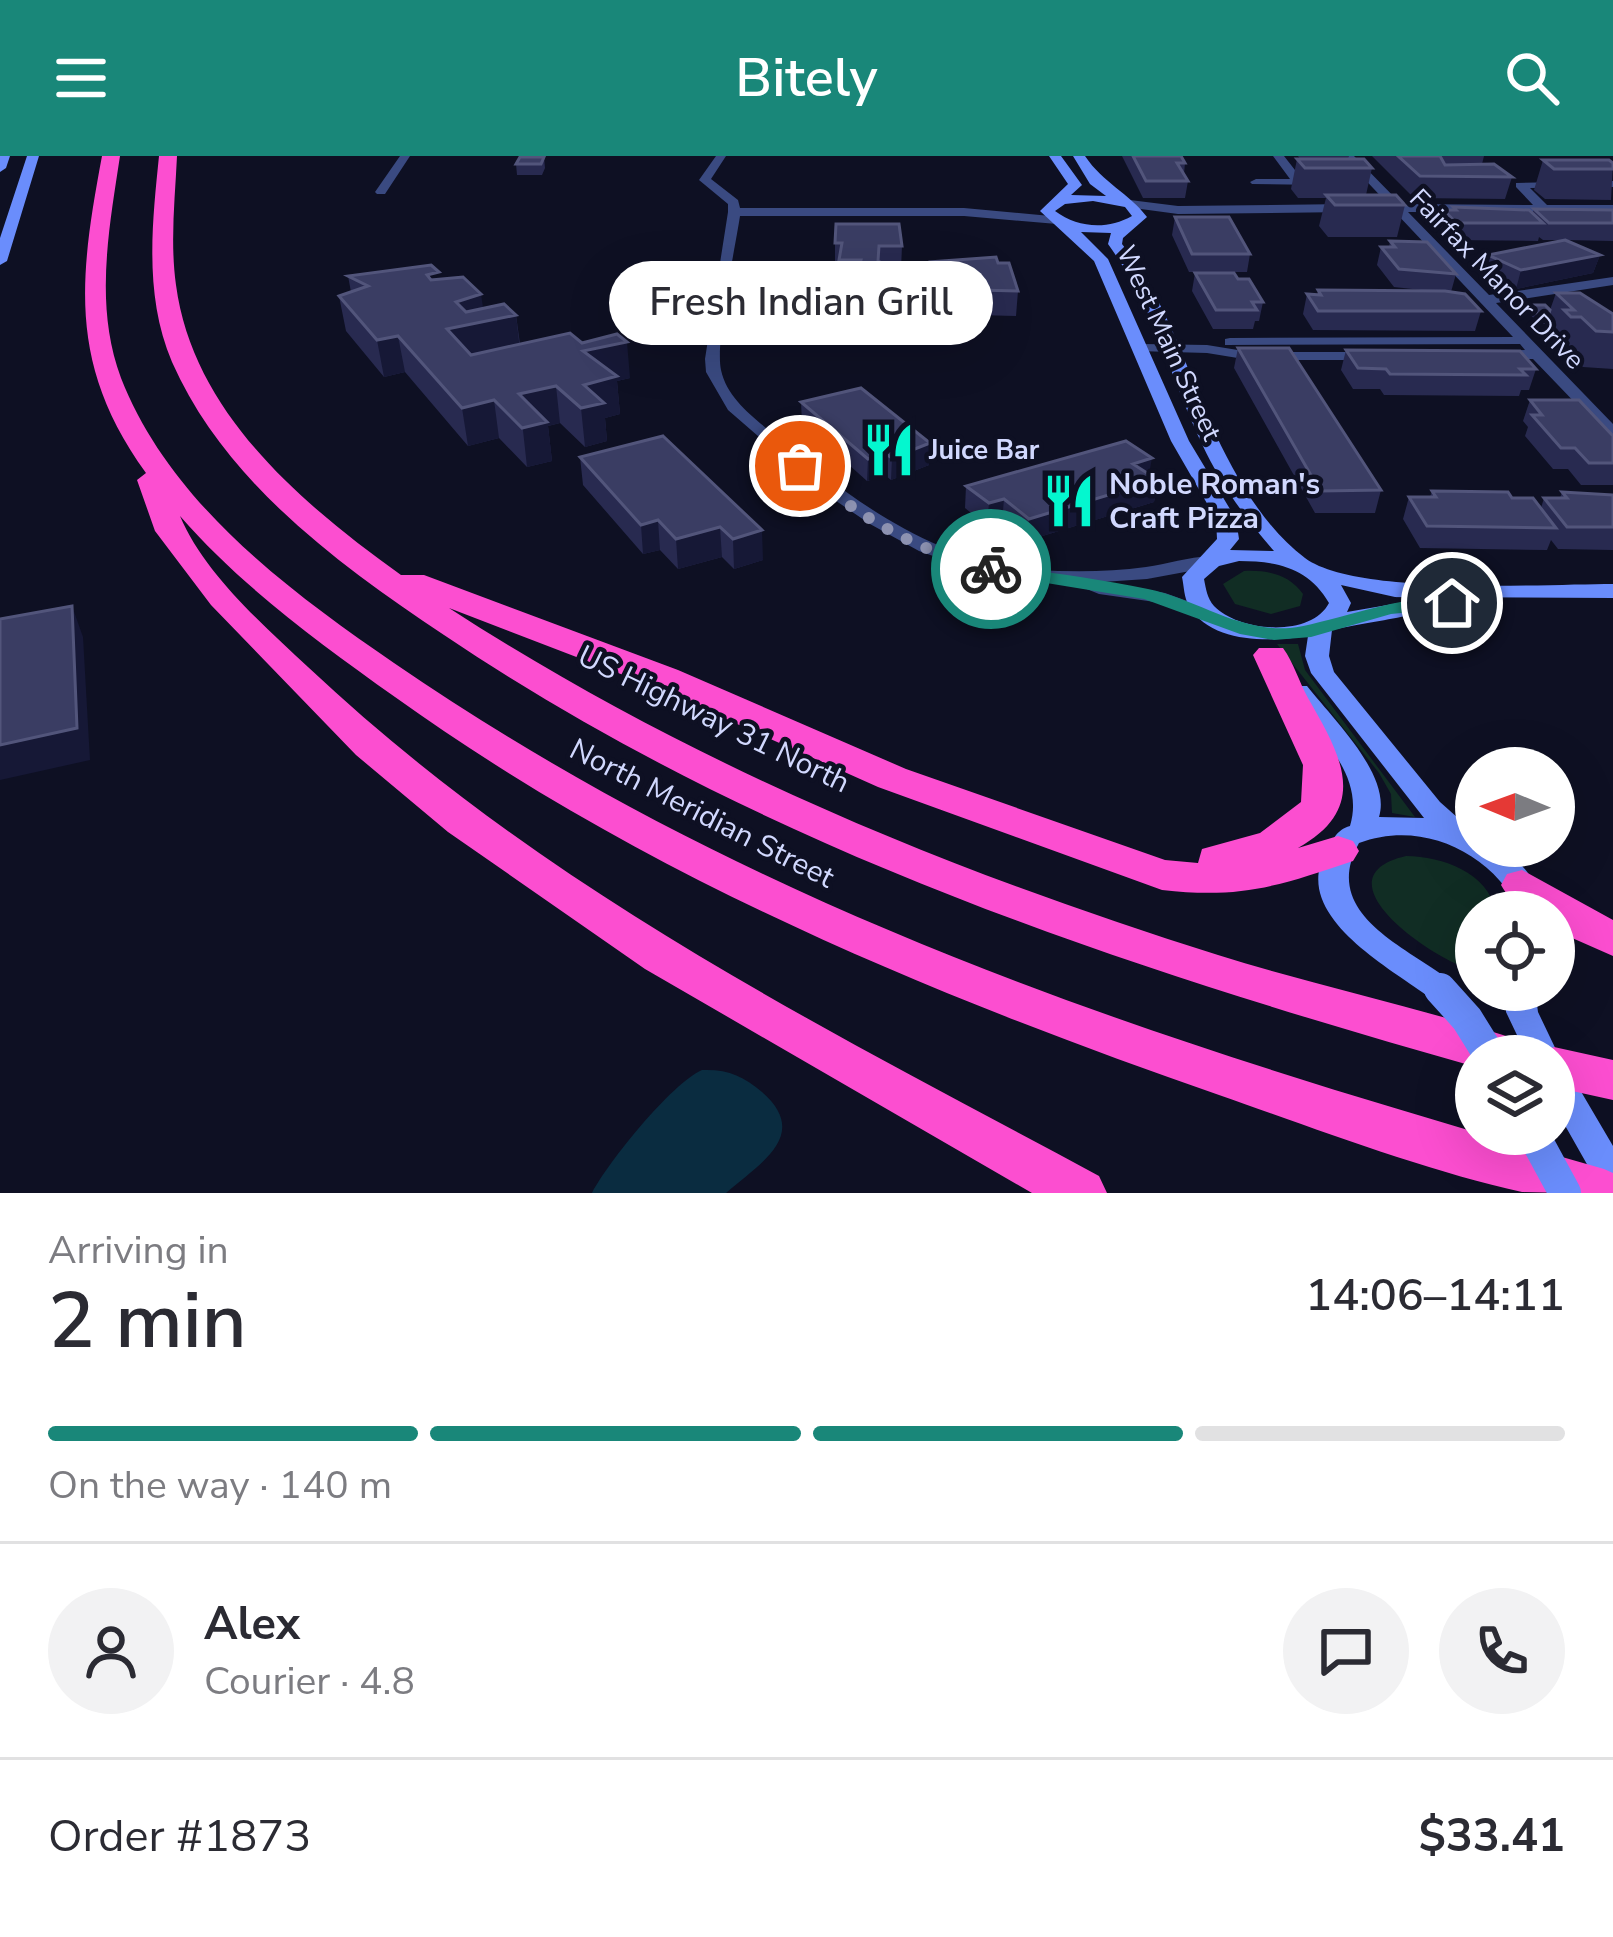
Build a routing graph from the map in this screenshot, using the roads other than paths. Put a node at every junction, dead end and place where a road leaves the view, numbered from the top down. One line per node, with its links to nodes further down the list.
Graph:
1 (4, 156): 11 (main road)
2 (33, 156): 27 (main road)
3 (111, 156): 35 (highway, North Meridian Street)
4 (168, 156): 38 (highway, US Highway 31 North)
5 (405, 156): 18 (street)
6 (721, 156): 20 (street)
7 (1055, 156): 19 (main road)
8 (1079, 156): 25 (main road, West Main Street)
9 (1278, 156): 13 (street)
10 (1348, 156): 16 (street, Fairfax Manor Drive)
11 (0, 168)
12 (1256, 182): 13 (street)
13 (1299, 182): 14 (street)
14 (1336, 182)
15 (1354, 182): 16 (street)
16 (1372, 182): 22 (street, Fairfax Manor Drive)
17 (1613, 184): 23 (street)
18 (381, 192)
19 (1054, 203): 21 (street); 25 (main road); 26 (main road)
20 (734, 212): 21 (street); 40 (street)
21 (964, 212): 26 (street)
22 (1399, 212): 23 (street); 25 (street); 29 (street, Fairfax Manor Drive)
23 (1548, 213): 24 (street)
24 (1613, 213)
25 (1131, 214): 26 (main road); 32 (main road, West Main Street)
26 (1059, 221): 31 (main road, West Main Street)
27 (0, 261)
28 (1613, 280): 29 (street)
29 (1485, 301): 30 (street, Fairfax Manor Drive)
30 (1523, 340): 33 (street); 34 (street, Fairfax Manor Drive)
31 (1142, 348): 32 (street); 37 (main road, West Main Street)
32 (1172, 348): 33 (street); 39 (main road, West Main Street)
33 (1207, 349): 34 (street)
34 (1536, 355): 36 (street, Fairfax Manor Drive)
35 (133, 432): 61 (highway); 63 (highway, North Meridian Street)
36 (1613, 433)
37 (1213, 560): 39 (main road); 40 (street); 43 (main road, West Main Street)
38 (364, 564): 49 (highway); 55 (highway, US Highway 31 North)
39 (1306, 568): 42 (main road); 44 (main road)
40 (1079, 580): 43 (street)
41 (1613, 591): 42 (main road)
42 (1501, 594): 44 (main road)
43 (1228, 623): 44 (main road); 45 (main road)
44 (1325, 626): 46 (main road)
45 (1270, 655): 48 (main road); 49 (highway)
46 (1455, 830)
47 (1455, 839): 48 (main road)
48 (1350, 841): 49 (highway); 54 (main road, bridge)
49 (1132, 865)
50 (1495, 867): 51 (main road)
51 (1521, 891)
52 (1575, 921): 53 (highway)
53 (1613, 938)
54 (1477, 1035)
55 (1455, 1041)
56 (1575, 1074): 57 (highway)
57 (1613, 1080)
58 (1575, 1109): 60 (main road)
59 (1544, 1155): 62 (main road, bridge)
60 (1613, 1178)
61 (1080, 1193)
62 (1565, 1193)
63 (1604, 1193)

